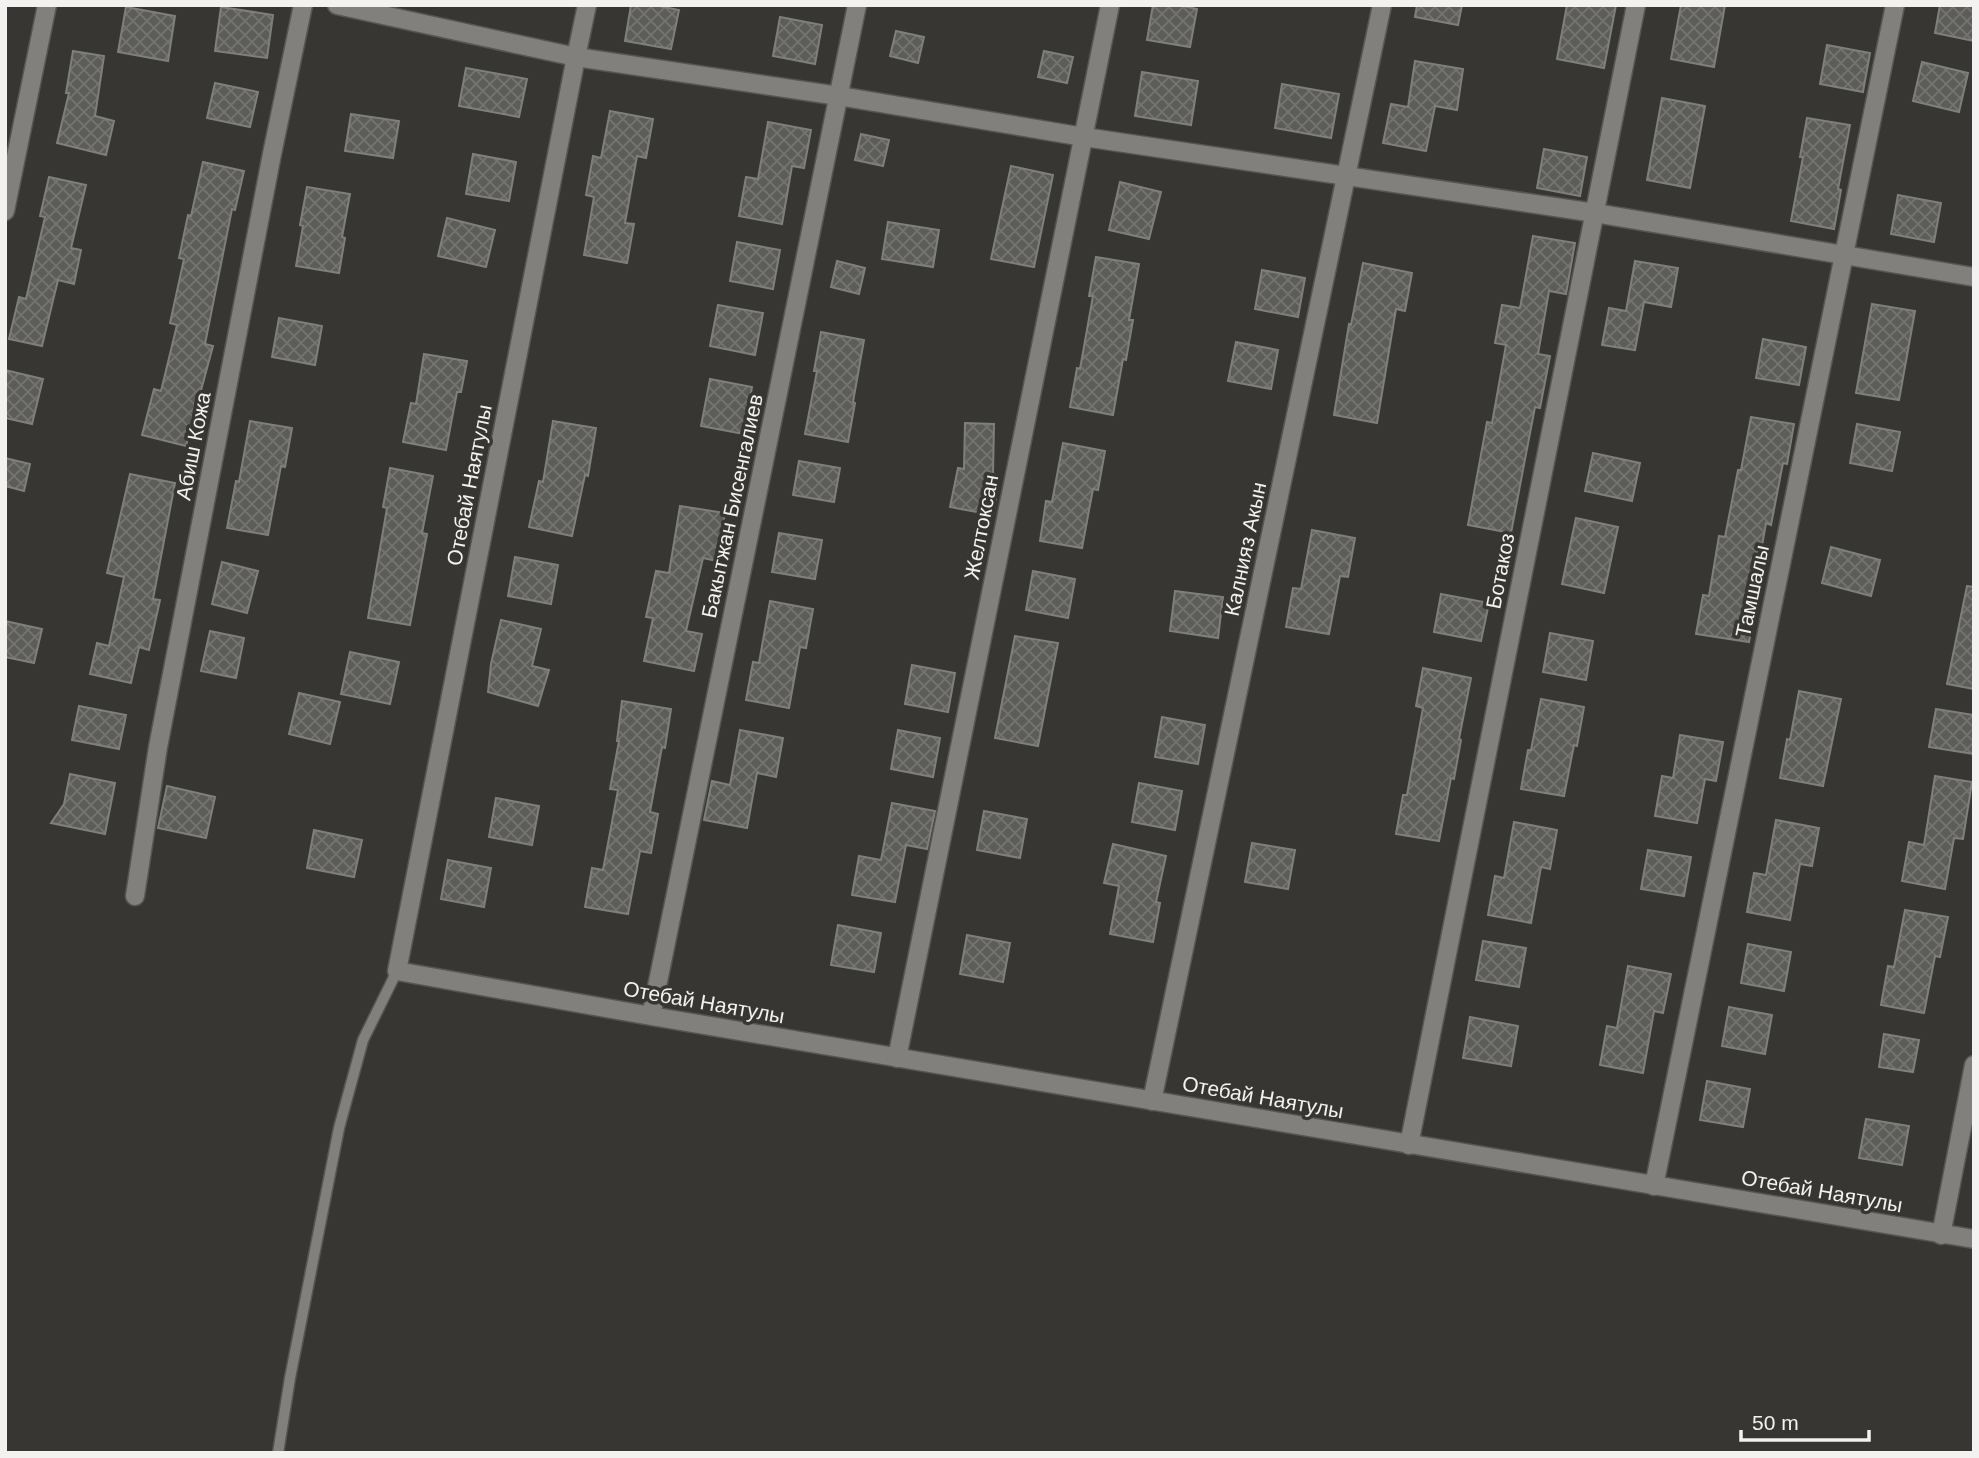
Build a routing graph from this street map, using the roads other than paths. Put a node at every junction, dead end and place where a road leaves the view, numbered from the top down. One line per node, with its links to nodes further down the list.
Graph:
1 (47, 5): 14 (street)
2 (303, 5): 18 (street, Абиш Кожа)
3 (337, 5): 10 (street)
4 (587, 5): 10 (street, Отебай Наятулы)
5 (857, 5): 11 (street, Бакытжан Бисенгалиев)
6 (1110, 5): 12 (street, Желтоксан)
7 (1382, 5): 13 (street, Калнияз Акын)
8 (1636, 5): 15 (street, Ботакоз)
9 (1895, 5): 16 (street, Тамшалы)
10 (576, 57): 11 (street); 19 (street, Отебай Наятулы)
11 (839, 96): 12 (street); 20 (street, Бакытжан Бисенгалиев)
12 (1084, 137): 13 (street); 21 (street, Желтоксан)
13 (1346, 175): 15 (street); 23 (street, Калнияз Акын)
14 (5, 211)
15 (1595, 213): 16 (street); 24 (street, Ботакоз)
16 (1844, 256): 17 (street); 25 (street, Тамшалы)
17 (1974, 277)
18 (135, 896)
19 (397, 971): 20 (street, Отебай Наятулы); 28 (lane)
20 (651, 1016): 21 (street, Отебай Наятулы)
21 (897, 1058): 23 (street, Отебай Наятулы)
22 (1974, 1065): 26 (street)
23 (1152, 1101): 24 (street, Отебай Наятулы)
24 (1409, 1145): 25 (street, Отебай Наятулы)
25 (1654, 1186): 26 (street, Отебай Наятулы)
26 (1941, 1235): 27 (street, Отебай Наятулы)
27 (1974, 1239)
28 (278, 1453)

